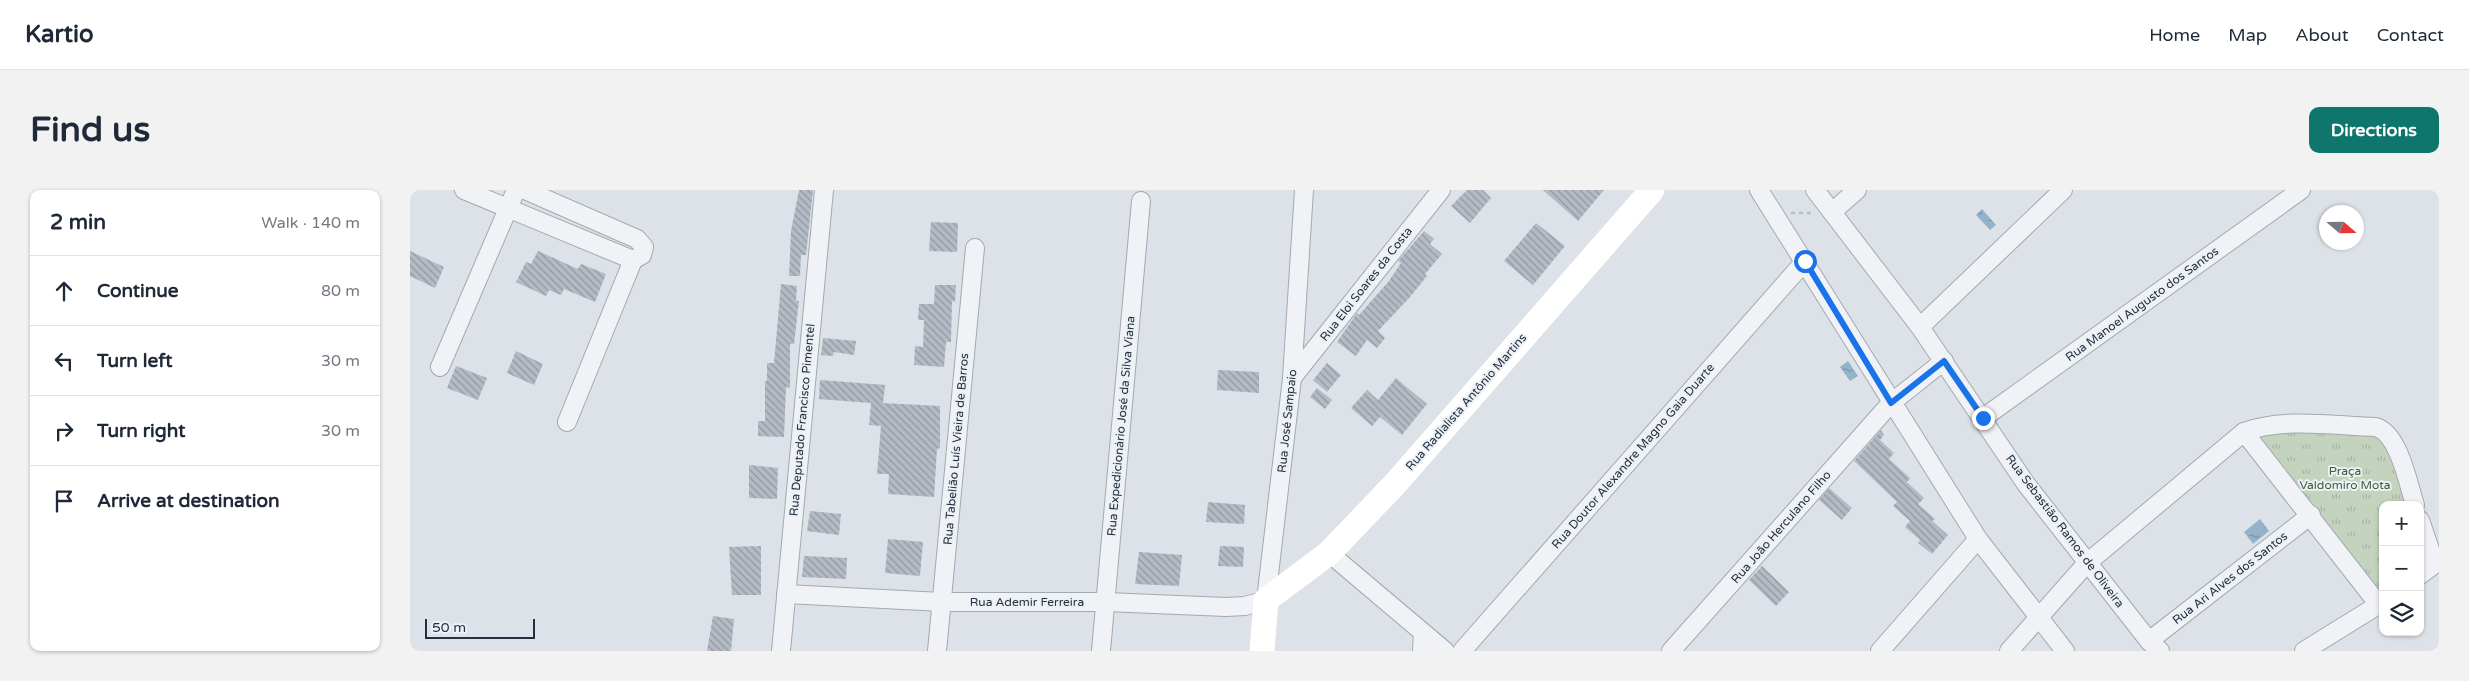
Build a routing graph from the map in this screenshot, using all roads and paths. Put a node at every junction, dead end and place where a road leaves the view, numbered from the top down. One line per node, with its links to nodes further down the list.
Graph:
1 (464, 190): 14 (street)
2 (516, 190): 14 (street)
3 (525, 190): 18 (street)
4 (824, 190): 36 (street, Rua Deputado Francisco Pimentel)
5 (1304, 190): 23 (street, Rua José Sampaio)
6 (1440, 190): 23 (street, Rua Eloi Soares da Costa)
7 (1652, 190): 32 (street, Rua Radialista Antônio Martins)
8 (1759, 190): 16 (street)
9 (1815, 190): 15 (street, Rua Sebastião Ramos de Oliveira)
10 (1857, 190): 15 (street)
11 (2063, 190): 20 (street)
12 (2301, 190): 25 (street, Rua Manoel Augusto dos Santos)
13 (1141, 200): 40 (street, Rua Expedicionário José da Silva Viana)
14 (508, 210): 18 (street); 22 (street)
15 (1832, 212): 16 (path); 20 (street, Rua Sebastião Ramos de Oliveira)
16 (1775, 215): 19 (street)
17 (974, 248): 39 (street, Rua Tabelião Luís Vieira de Barros)
18 (633, 260): 26 (street)
19 (1805, 261): 24 (street); 51 (street, Rua Doutor Alexandre Magno Gaia Duarte)
20 (1920, 327): 21 (street, Rua Sebastião Ramos de Oliveira)
21 (1944, 361): 24 (street, Rua João Herculano Filho); 25 (street, Rua Sebastião Ramos de Oliveira)
22 (440, 367)
23 (1292, 378): 37 (street, Rua José Sampaio)
24 (1891, 403): 31 (street); 52 (street, Rua João Herculano Filho)
25 (1983, 418): 33 (street, Rua Sebastião Ramos de Oliveira)
26 (567, 422)
27 (2244, 432): 28 (street); 29 (street); 33 (street)
28 (2414, 501)
29 (2311, 514): 38 (street); 44 (street, Rua Ari Alves dos Santos)
30 (2424, 530): 34 (street)
31 (1978, 539): 42 (street); 53 (street)
32 (1329, 553): 37 (street, Rua Radialista Antônio Martins); 43 (street)
33 (2087, 563): 42 (street); 44 (street, Rua Sebastião Ramos de Oliveira)
34 (2437, 563): 35 (street)
35 (2424, 572)
36 (786, 594): 39 (street, Rua Ademir Ferreira); 45 (street, Rua Deputado Francisco Pimentel)
37 (1266, 600): 40 (street, Rua Ademir Ferreira); 48 (street, Rua José Sampaio)
38 (2379, 600)
39 (942, 602): 40 (street, Rua Ademir Ferreira); 46 (street, Rua Tabelião Luís Vieira de Barros)
40 (1106, 602): 47 (street, Rua Expedicionário José da Silva Viana)
41 (2379, 604): 56 (street)
42 (2038, 616): 54 (street); 55 (street)
43 (1423, 633): 49 (street); 50 (street)
44 (2154, 646)
45 (781, 651)
46 (937, 651)
47 (1100, 651)
48 (1262, 651)
49 (1422, 651)
50 (1445, 651)
51 (1462, 651)
52 (1672, 651)
53 (1880, 651)
54 (2009, 651)
55 (2065, 651)
56 (2304, 651)

